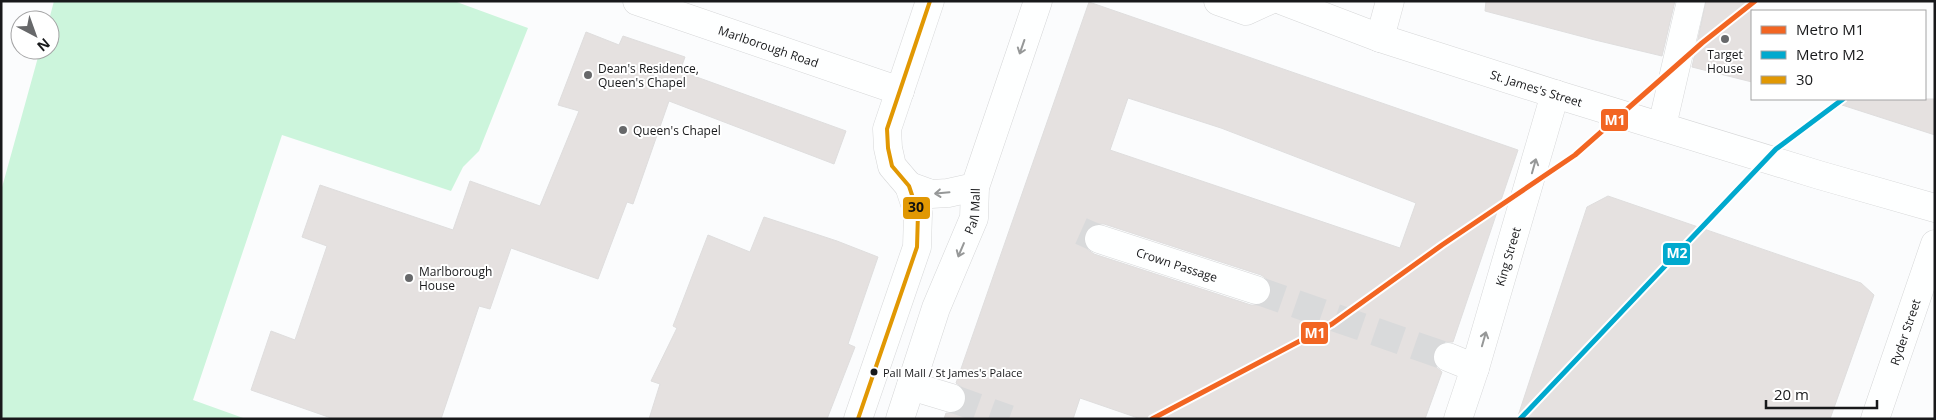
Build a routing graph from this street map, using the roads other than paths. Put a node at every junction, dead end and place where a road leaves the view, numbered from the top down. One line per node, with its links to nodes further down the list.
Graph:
1 (637, 1): 10 (main road, Marlborough Road)
2 (930, 1): 10 (main road)
3 (1038, 1): 14 (main road, Pall Mall, one-way to 14)
4 (1218, 1): 5 (main road)
5 (1268, 1)
6 (1283, 1): 9 (main road, St. James's Street)
7 (1390, 1): 9 (main road)
8 (1691, 1): 12 (main road)
9 (1380, 38): 11 (main road, St. James's Street)
10 (900, 91): 13 (main road)
11 (1554, 94): 12 (main road, St. James's Street); 20 (main road, King Street, one-way to 11)
12 (1662, 126): 15 (main road, St. James's Street)
13 (909, 186): 14 (main road, one-way to 13); 23 (main road)
14 (975, 187): 21 (main road, Pall Mall, one-way to 21)
15 (1935, 208)
16 (1099, 238): 18 (main road, Crown Passage)
17 (1935, 244): 26 (main road, Ryder Street)
18 (1256, 290)
19 (1448, 357): 20 (main road)
20 (1475, 368): 25 (main road, King Street)
21 (911, 386): 22 (main road); 24 (main road, Pall Mall)
22 (951, 398)
23 (858, 419)
24 (900, 419)
25 (1458, 419)
26 (1875, 419)

